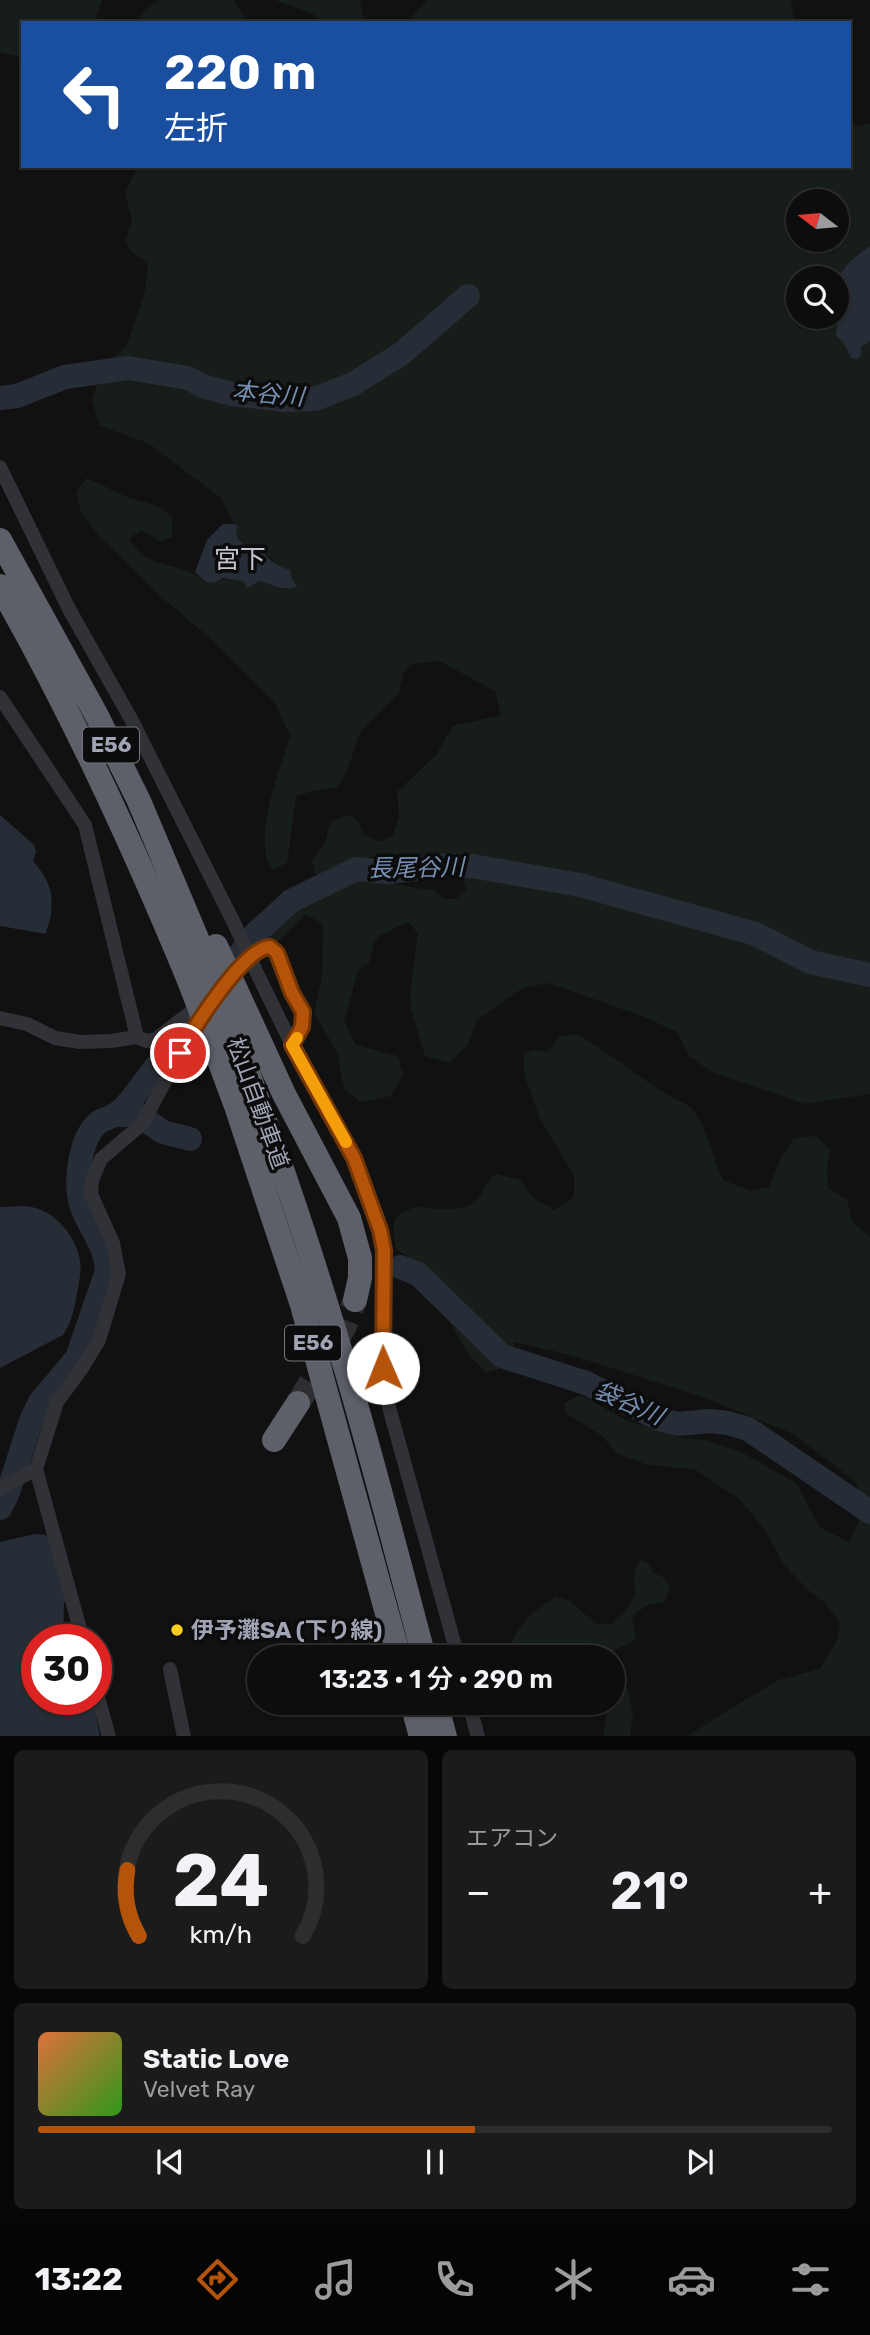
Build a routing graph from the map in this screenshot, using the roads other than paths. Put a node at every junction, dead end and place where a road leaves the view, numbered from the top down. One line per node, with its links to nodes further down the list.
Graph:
1 (0, 467): 9 (street, bridge)
2 (0, 540): 5 (highway, bridge)
3 (0, 586): 7 (highway, 松山自動車道 / E56, bridge)
4 (0, 697): 8 (street)
5 (231, 1000): 10 (highway); 19 (highway, 松山自動車道 / E56)
6 (0, 1018): 8 (street)
7 (198, 1024): 8 (street); 9 (street); 13 (highway, 松山自動車道 / E56); 14 (street)
8 (137, 1037)
9 (292, 1045): 20 (street)
10 (355, 1300)
11 (298, 1403): 12 (highway)
12 (274, 1440)
13 (347, 1461): 17 (highway); 18 (highway, 松山自動車道 / E56)
14 (36, 1469): 15 (street); 16 (street)
15 (7, 1485)
16 (79, 1624)
17 (387, 1645)
18 (397, 1645)
19 (421, 1645)
20 (455, 1645)
21 (170, 1669): 28 (street)
22 (103, 1715): 27 (street)
23 (404, 1715): 29 (highway)
24 (415, 1715): 30 (highway)
25 (439, 1715): 31 (highway)
26 (472, 1715): 32 (street)
27 (109, 1736)
28 (184, 1736)
29 (409, 1736)
30 (421, 1736)
31 (445, 1736)
32 (478, 1736)

